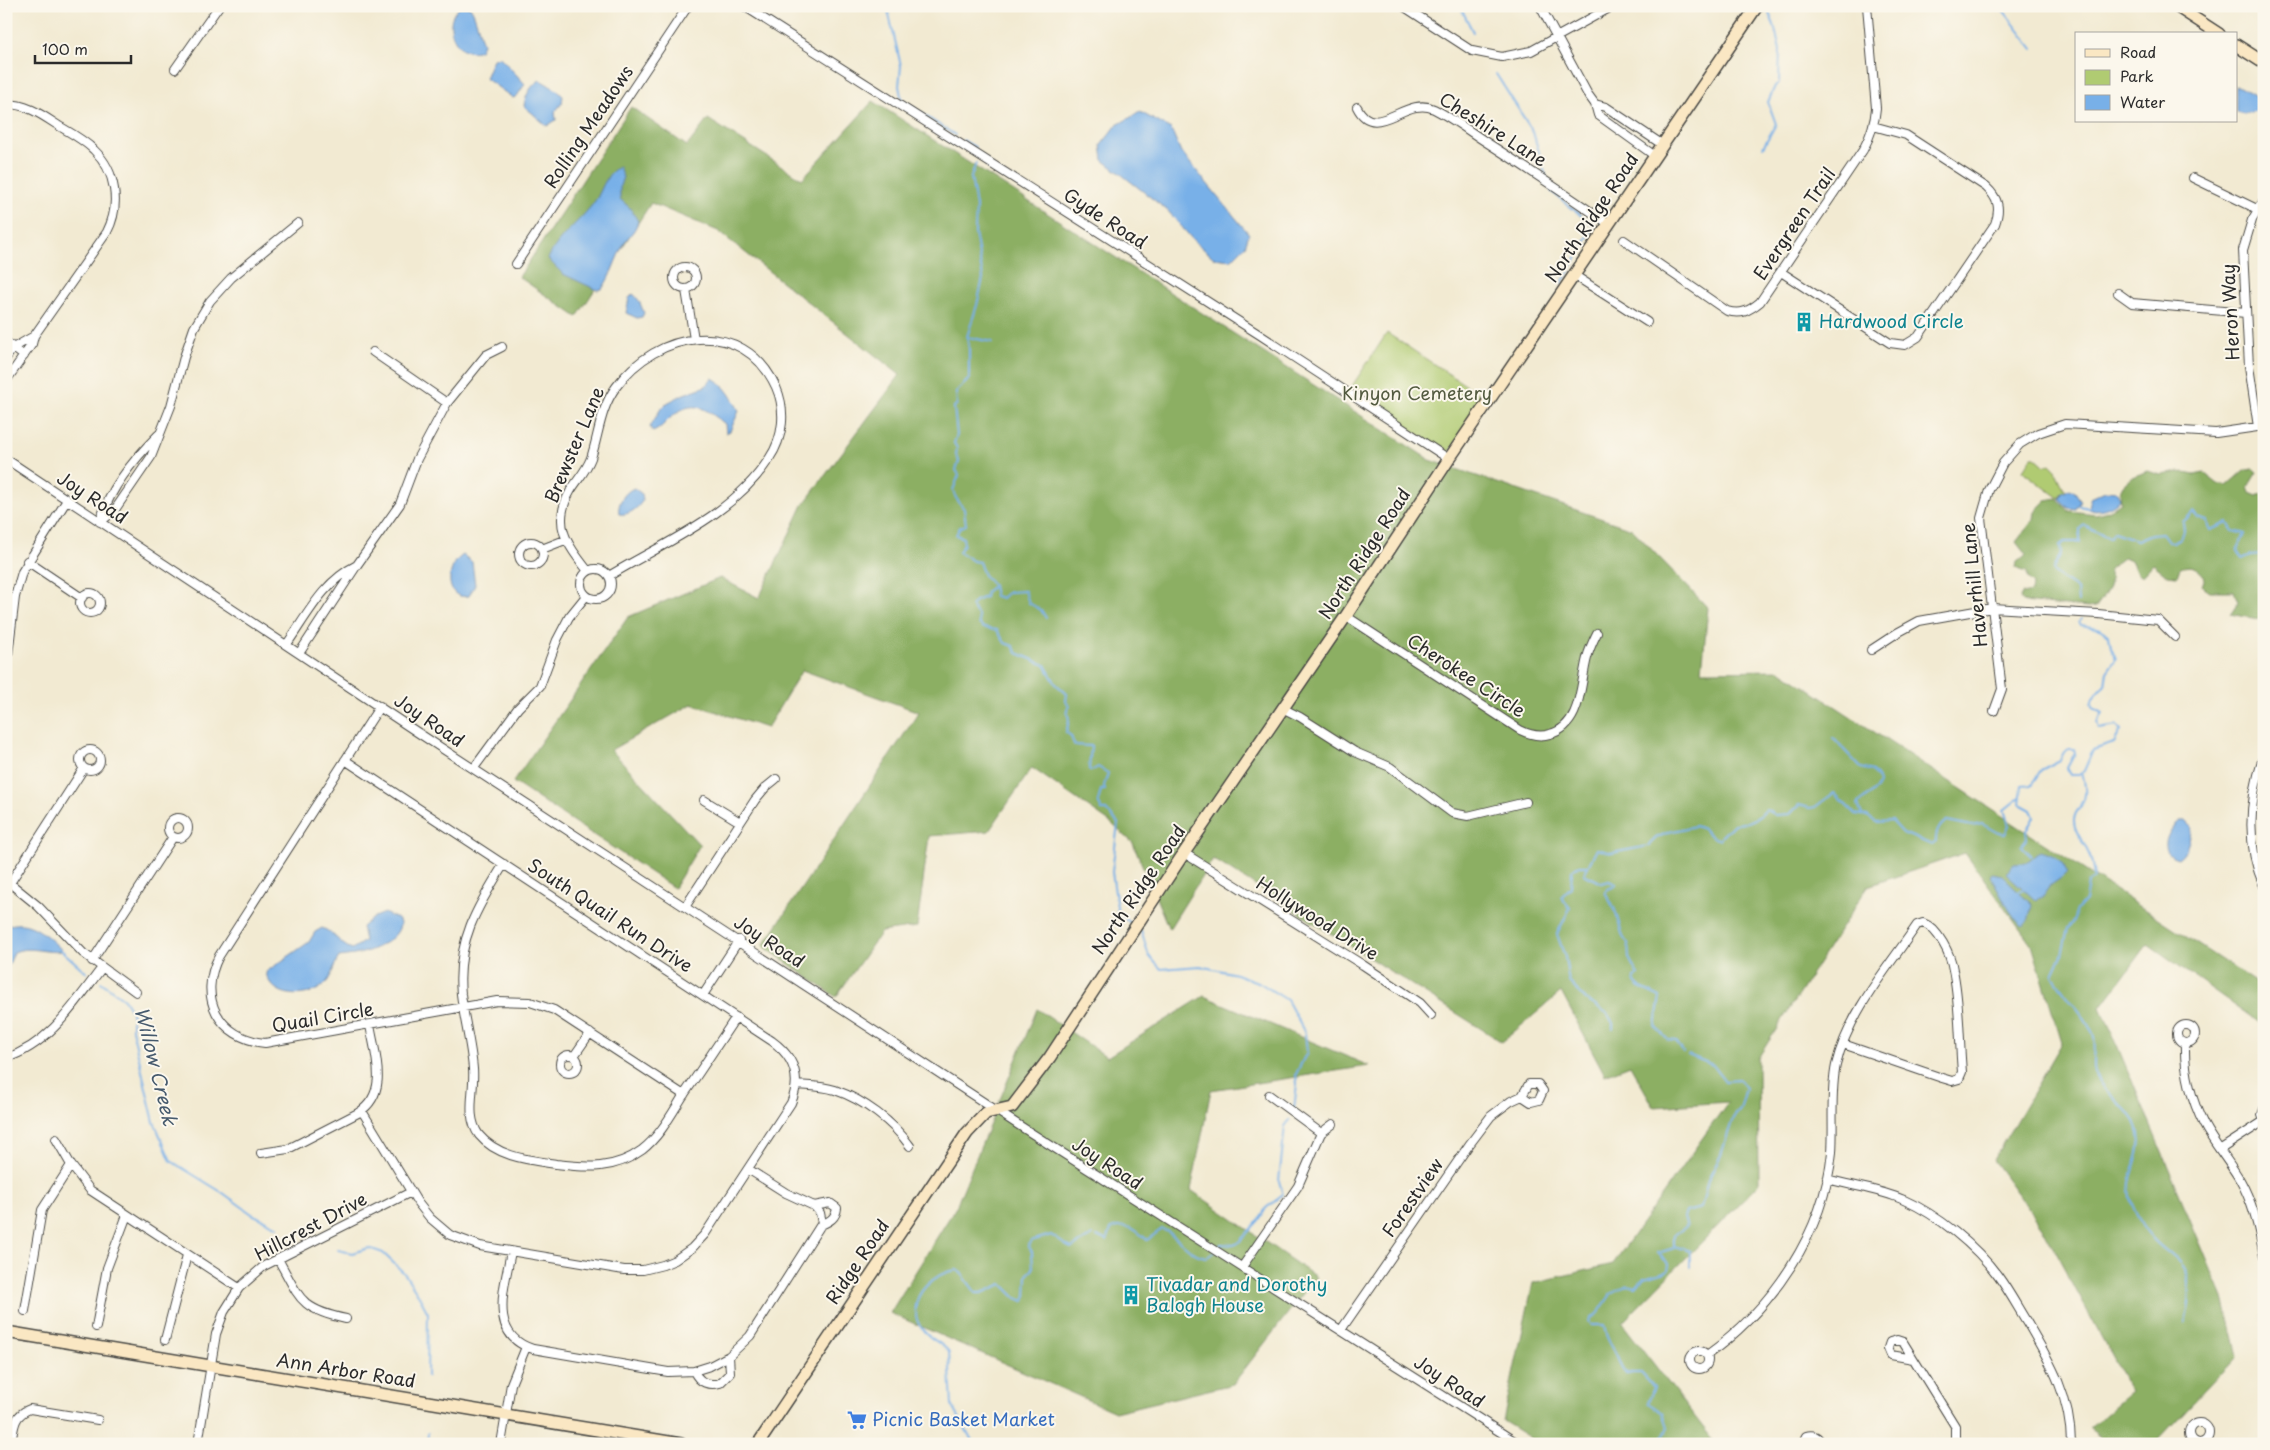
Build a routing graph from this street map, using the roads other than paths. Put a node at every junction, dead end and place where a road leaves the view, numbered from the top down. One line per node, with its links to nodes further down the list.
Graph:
1 (220, 6): 14 (street)
2 (688, 6): 27 (street, Rolling Meadows)
3 (744, 6): 46 (street, Gyde Road)
4 (1403, 6): 11 (street)
5 (1540, 6): 11 (street)
6 (1613, 6): 11 (street)
7 (1757, 6): 19 (street, North Ridge Road)
8 (1868, 6): 18 (street, Evergreen Trail)
9 (2176, 6): 10 (street)
10 (2216, 32)
11 (1557, 37): 16 (street)
12 (2238, 46): 13 (street)
13 (2264, 63)
14 (175, 69)
15 (6, 104): 34 (street)
16 (1595, 104): 19 (street); 20 (street)
17 (1357, 107): 25 (street, Cheshire Lane)
18 (1872, 126): 28 (street, Evergreen Trail); 28 (street)
19 (1663, 145): 20 (street, North Ridge Road)
20 (1655, 156): 25 (street, North Ridge Road)
21 (2194, 178): 23 (street)
22 (2264, 200): 23 (street, Heron Way)
23 (2257, 209): 32 (street, Heron Way)
24 (298, 223): 45 (street)
25 (1609, 224): 29 (street, North Ridge Road)
26 (1624, 240): 28 (street, Evergreen Trail)
27 (516, 264)
28 (1781, 272)
29 (1574, 275): 33 (street); 46 (street, North Ridge Road)
30 (686, 290): 35 (street)
31 (2118, 293): 32 (street)
32 (2246, 313): 44 (street, Heron Way)
33 (1647, 322)
34 (34, 336): 38 (street); 40 (street)
35 (694, 339): 50 (street, Brewster Lane); 55 (street, Brewster Lane)
36 (6, 342): 38 (street)
37 (502, 347): 43 (street)
38 (13, 348): 40 (street); 41 (street)
39 (373, 352): 43 (street)
40 (24, 356): 42 (street)
41 (6, 358)
42 (7, 379)
43 (447, 403): 53 (street)
44 (2261, 427): 58 (street, Haverhill Lane)
45 (159, 434): 49 (street); 49 (street)
46 (1449, 458): 59 (street, North Ridge Road)
47 (6, 459): 48 (street, Joy Road)
48 (67, 500): 49 (street, Joy Road); 52 (street)
49 (100, 522): 62 (street, Joy Road)
50 (565, 540): 51 (street); 54 (street, Brewster Lane)
51 (542, 549)
52 (27, 561): 57 (street); 65 (street)
53 (357, 566): 62 (street); 64 (street)
54 (588, 571): 55 (street); 56 (street)
55 (609, 576): 56 (street)
56 (586, 596): 72 (street)
57 (82, 598)
58 (1992, 608): 61 (street); 63 (street); 68 (street, Haverhill Lane)
59 (1346, 616): 60 (street, Cherokee Circle); 67 (street, North Ridge Road)
60 (1597, 633)
61 (2174, 637)
62 (287, 644): 64 (street, Joy Road)
63 (1871, 650)
64 (300, 652): 66 (street, Joy Road)
65 (6, 672)
66 (380, 706): 70 (street, Quail Circle); 72 (street, Joy Road)
67 (1282, 708): 75 (street); 78 (street, North Ridge Road)
68 (1994, 711)
69 (2264, 755): 81 (street)
70 (345, 760): 79 (street, South Quail Run Drive); 91 (street, Quail Circle)
71 (84, 768): 80 (street)
72 (474, 768): 82 (street, Joy Road)
73 (776, 779): 76 (street)
74 (704, 800): 76 (street)
75 (1526, 802)
76 (740, 822): 82 (street)
77 (173, 837): 84 (street)
78 (1184, 853): 89 (street, Hollywood Drive); 101 (street, North Ridge Road)
79 (504, 864): 87 (street, South Quail Run Drive); 88 (street)
80 (8, 881): 84 (street)
81 (2264, 886)
82 (686, 907): 83 (street, Joy Road)
83 (739, 940): 87 (street); 101 (street, Joy Road)
84 (92, 961): 85 (street)
85 (101, 969): 86 (street); 96 (street)
86 (136, 992)
87 (703, 996): 90 (street, South Quail Run Drive)
88 (463, 1007): 91 (street, Quail Circle); 92 (street, Quail Circle); 98 (street)
89 (1431, 1015)
90 (736, 1017): 97 (street, South Quail Run Drive); 98 (street)
91 (370, 1025): 103 (street)
92 (590, 1033): 95 (street); 98 (street, Quail Circle)
93 (2185, 1043): 109 (street)
94 (1843, 1044): 94 (street); 113 (street)
95 (574, 1056)
96 (6, 1058)
97 (796, 1085): 108 (street); 112 (street)
98 (684, 1095)
99 (1268, 1095): 106 (street)
100 (1522, 1096): 127 (street, Forestview)
101 (996, 1109): 122 (street, Joy Road); 143 (street, Ridge Road)
102 (2264, 1109): 104 (street)
103 (362, 1111): 110 (street); 114 (street)
104 (2264, 1121): 109 (street)
105 (1333, 1124): 106 (street)
106 (1321, 1133): 122 (street)
107 (56, 1138): 111 (street)
108 (910, 1146)
109 (2221, 1149): 120 (street)
110 (261, 1153)
111 (71, 1165): 116 (street); 124 (street)
112 (748, 1168): 115 (street); 118 (street)
113 (1827, 1179): 132 (street); 148 (street)
114 (411, 1192): 118 (street); 121 (street, Hillcrest Drive)
115 (814, 1206): 117 (street); 117 (street)
116 (126, 1215): 119 (street); 126 (street)
117 (821, 1225): 131 (street)
118 (511, 1252): 130 (street)
119 (187, 1255): 123 (street); 129 (street)
120 (2264, 1257)
121 (278, 1259): 123 (street, Hillcrest Drive); 125 (street)
122 (1242, 1267): 127 (street, Joy Road)
123 (239, 1288): 134 (street, Hillcrest Drive)
124 (25, 1311)
125 (346, 1319)
126 (96, 1327)
127 (1341, 1330): 144 (street, Joy Road)
128 (6, 1332): 134 (street, Ann Arbor Road)
129 (165, 1340)
130 (526, 1347): 135 (street); 136 (street)
131 (729, 1356): 135 (street); 135 (street)
132 (1707, 1356)
133 (1913, 1359): 147 (street)
134 (209, 1366): 136 (street, Ann Arbor Road); 138 (street, Hillcrest Drive)
135 (694, 1371)
136 (505, 1416): 141 (street); 142 (street, Ann Arbor Road)
137 (98, 1420): 139 (street)
138 (198, 1443): 140 (street)
139 (11, 1444)
140 (217, 1444)
141 (501, 1444)
142 (681, 1444)
143 (758, 1444)
144 (1519, 1444)
145 (1802, 1444): 146 (street)
146 (1820, 1444)
147 (1955, 1444)
148 (2071, 1444)

